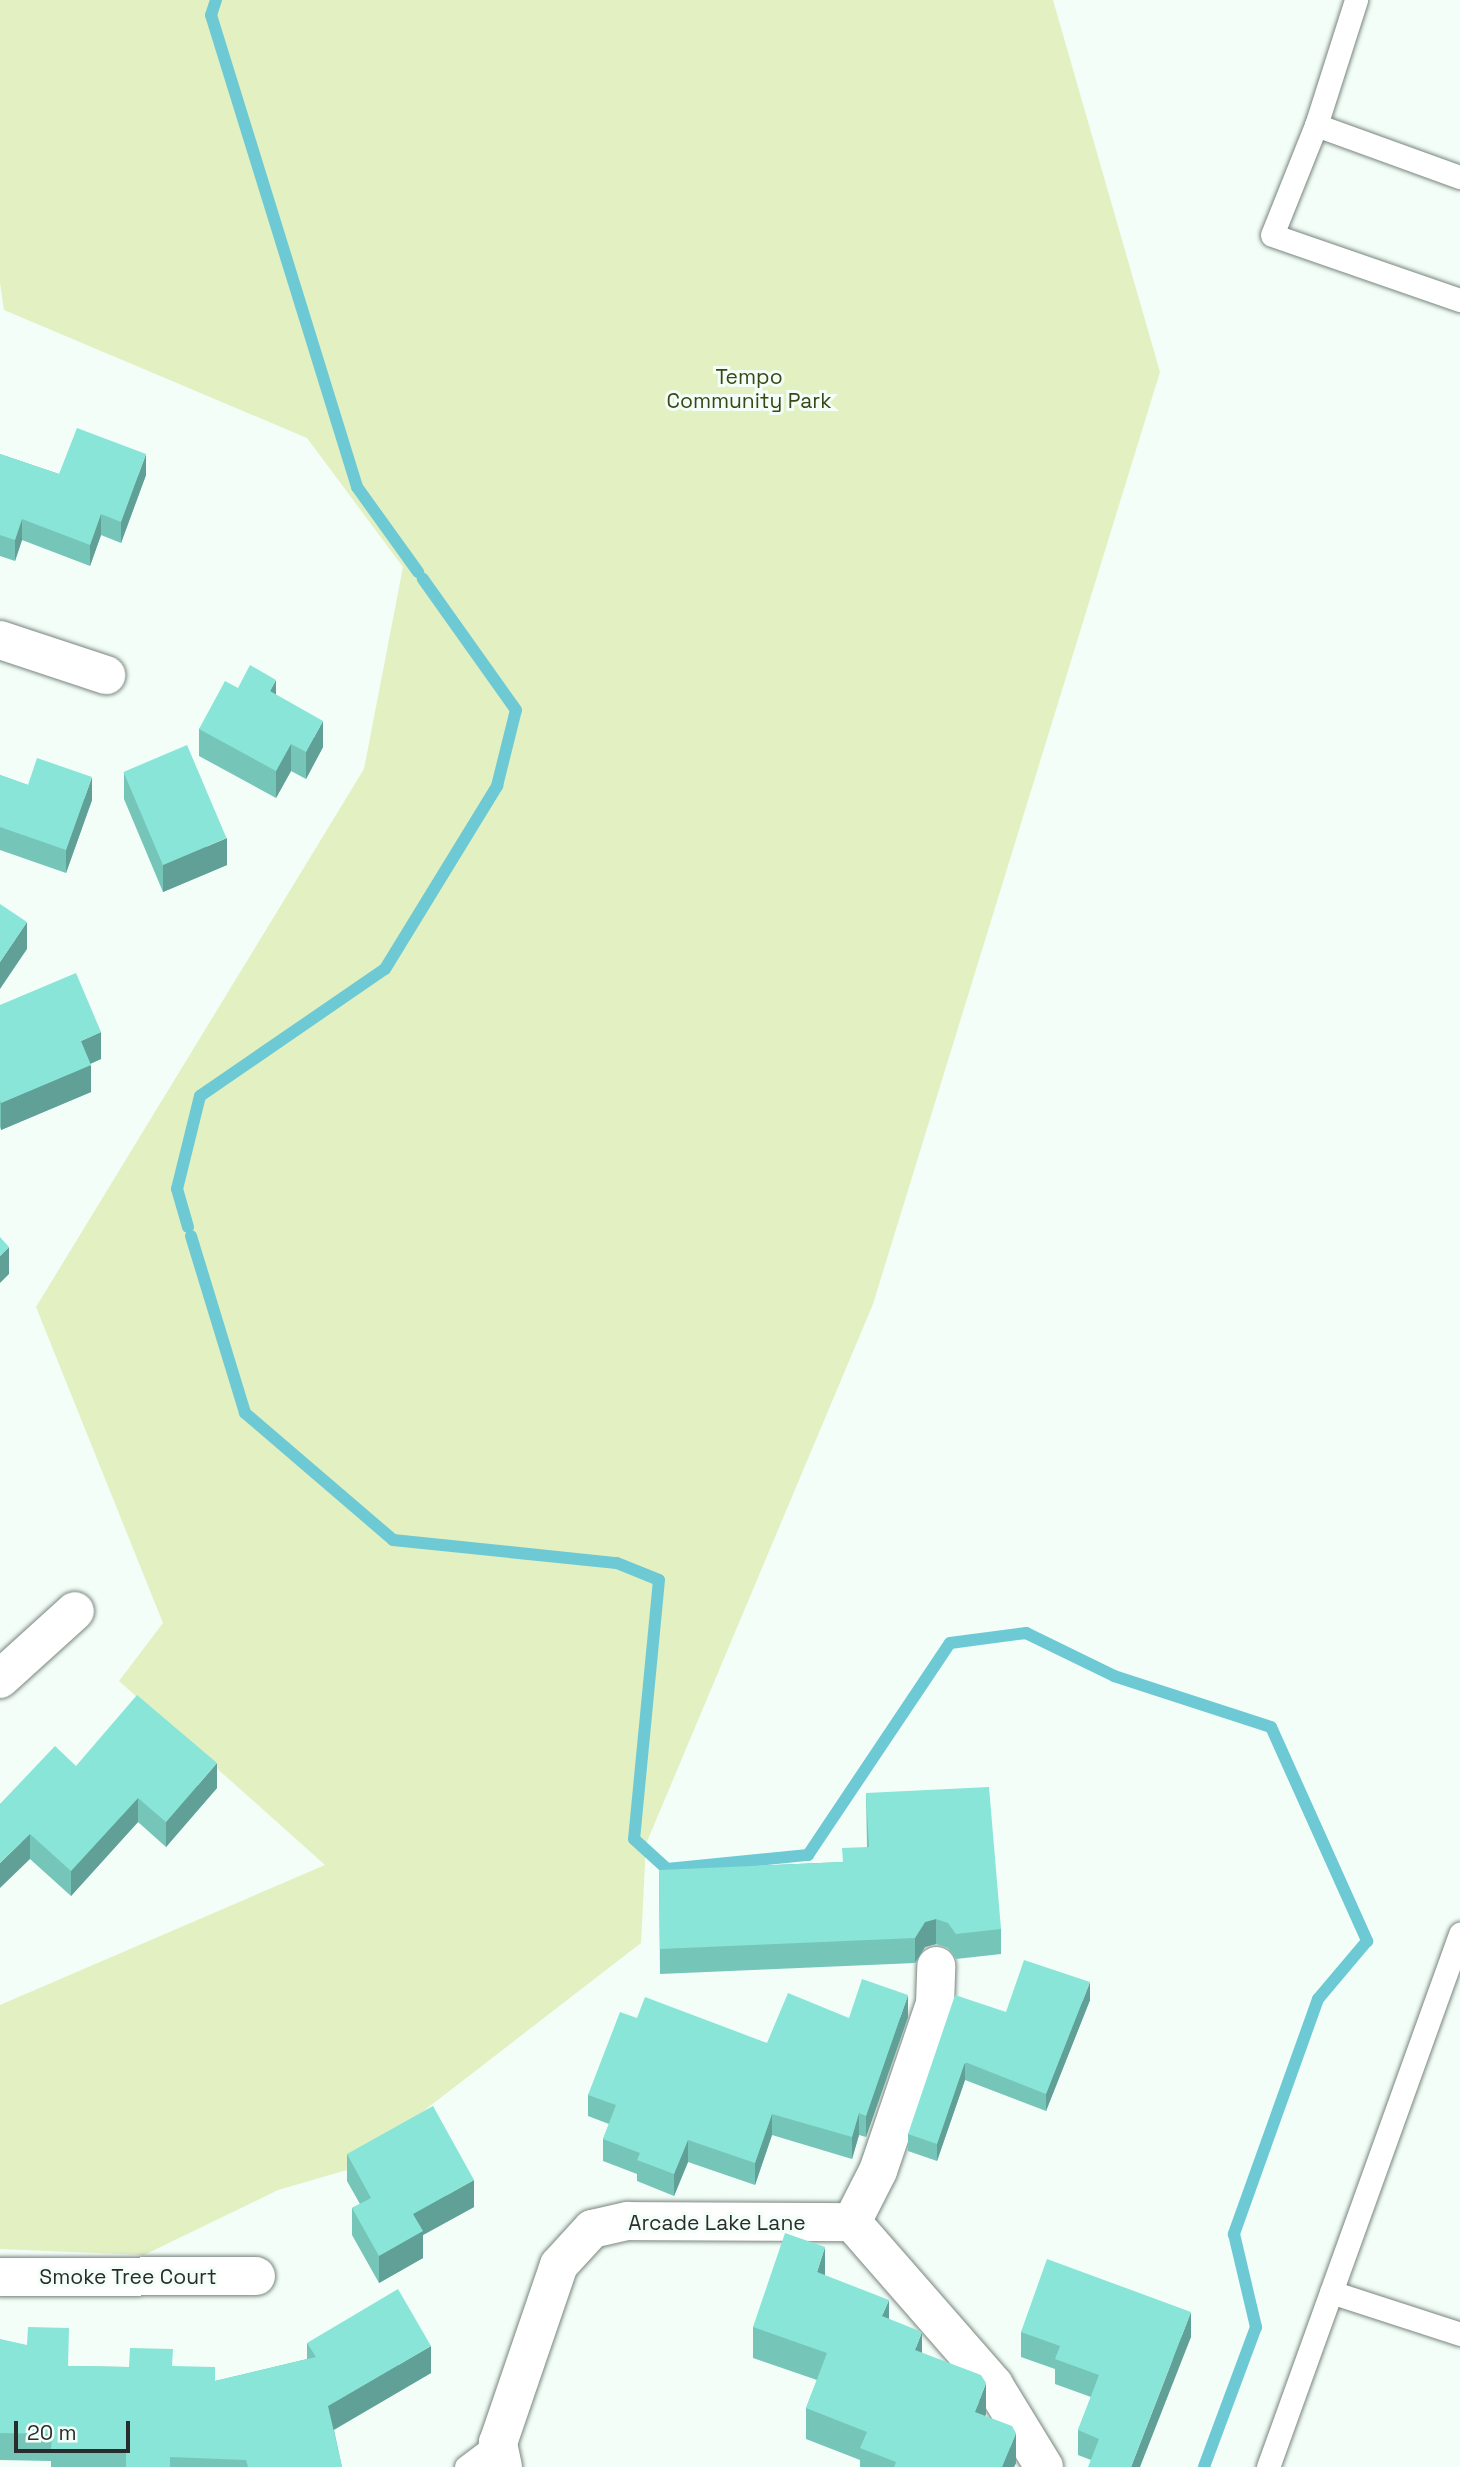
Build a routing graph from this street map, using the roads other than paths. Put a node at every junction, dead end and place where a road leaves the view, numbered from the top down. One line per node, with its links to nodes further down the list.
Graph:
1 (1356, 0): 2 (lane)
2 (1316, 125): 3 (lane); 4 (lane)
3 (1460, 177)
4 (1460, 300)
5 (0, 640): 6 (street)
6 (106, 675)
7 (75, 1611): 8 (street)
8 (0, 1679)
9 (1460, 1934): 14 (lane)
10 (936, 1966): 11 (street)
11 (852, 2222): 16 (street, Arcade Lake Lane); 18 (street)
12 (256, 2276): 13 (street, Smoke Tree Court)
13 (0, 2277)
14 (1331, 2292): 15 (lane); 19 (lane)
15 (1460, 2334)
16 (501, 2455): 17 (lane)
17 (466, 2467)
18 (1044, 2467)
19 (1268, 2467)

